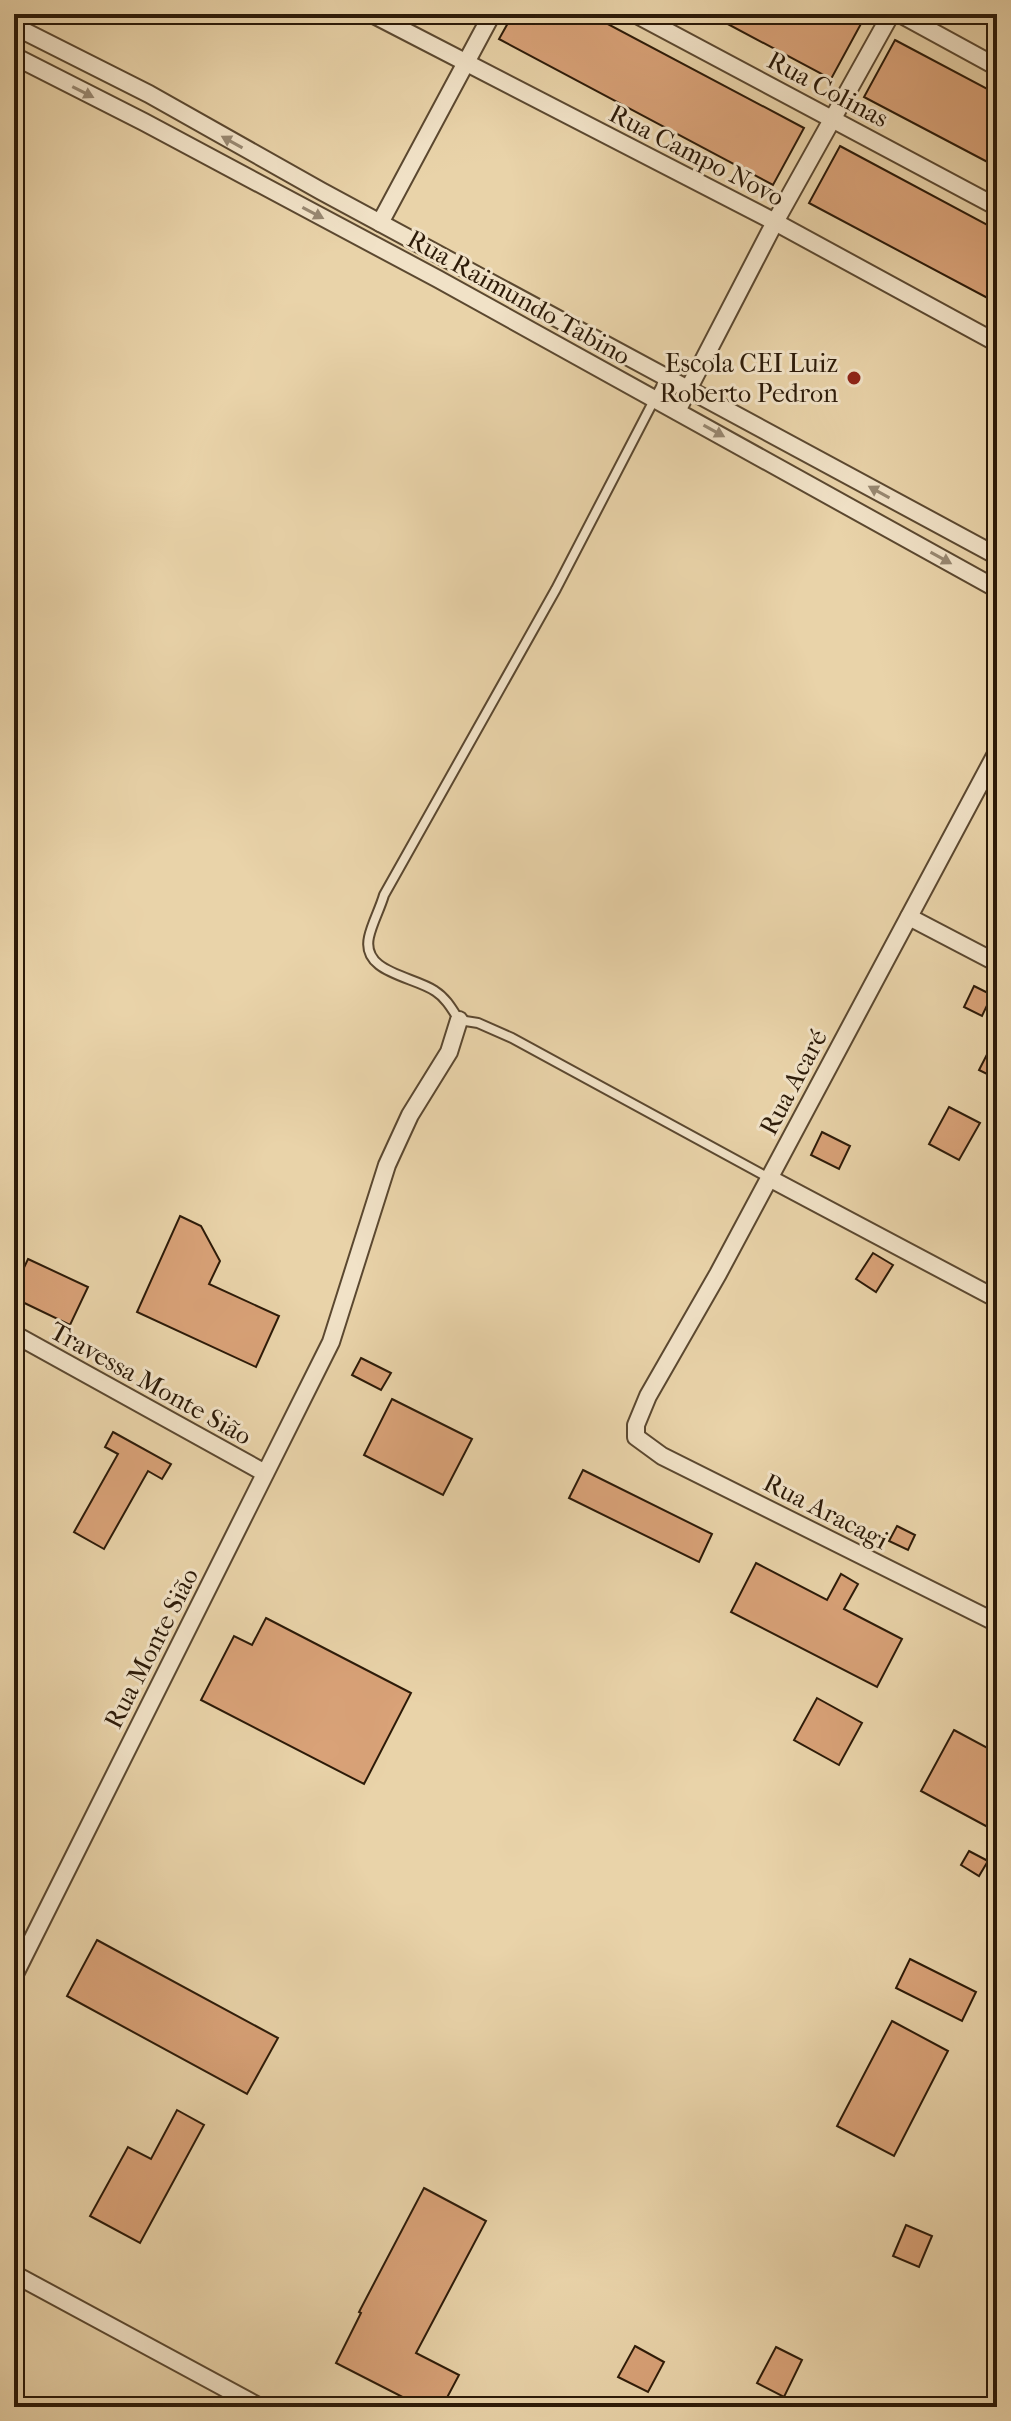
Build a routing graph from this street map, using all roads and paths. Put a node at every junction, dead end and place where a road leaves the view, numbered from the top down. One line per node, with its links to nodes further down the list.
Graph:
1 (372, 14): 8 (street, Rua Campo Novo)
2 (492, 14): 8 (street)
3 (635, 14): 10 (street, Rua Colinas)
4 (891, 14): 10 (street)
5 (900, 14): 9 (street)
6 (14, 26): 13 (street, Rua Raimundo Tabino, one-way to 6)
7 (14, 56): 17 (street, Rua Raimundo Tabino, one-way to 17)
8 (466, 62): 12 (street, Rua Campo Novo); 13 (street)
9 (997, 67)
10 (833, 119): 11 (street, Rua Colinas); 12 (street)
11 (997, 207)
12 (775, 222): 14 (street, Rua Campo Novo); 16 (street)
13 (380, 223): 15 (street, Rua Raimundo Tabino)
14 (997, 343)
15 (667, 376): 16 (street, Rua Raimundo Tabino); 17 (lane)
16 (689, 388): 18 (street); 19 (street, Rua Raimundo Tabino, one-way to 16)
17 (654, 398): 18 (street, Rua Raimundo Tabino); 24 (lane)
18 (677, 411): 20 (street, Rua Raimundo Tabino, one-way to 20)
19 (997, 556)
20 (997, 589)
21 (997, 752): 22 (street, Rua Acaré)
22 (909, 917): 23 (street); 25 (street, Rua Acaré)
23 (997, 963)
24 (459, 1020): 25 (lane); 29 (street, Rua Monte Sião)
25 (769, 1178): 26 (street); 28 (street, Rua Acaré)
26 (997, 1299)
27 (14, 1334): 29 (street, Travessa Monte Sião)
28 (636, 1437): 30 (street, Rua Aracagi)
29 (265, 1473): 31 (street, Rua Monte Sião)
30 (997, 1623)
31 (14, 1976)
32 (14, 2274): 33 (street)
33 (260, 2407)

